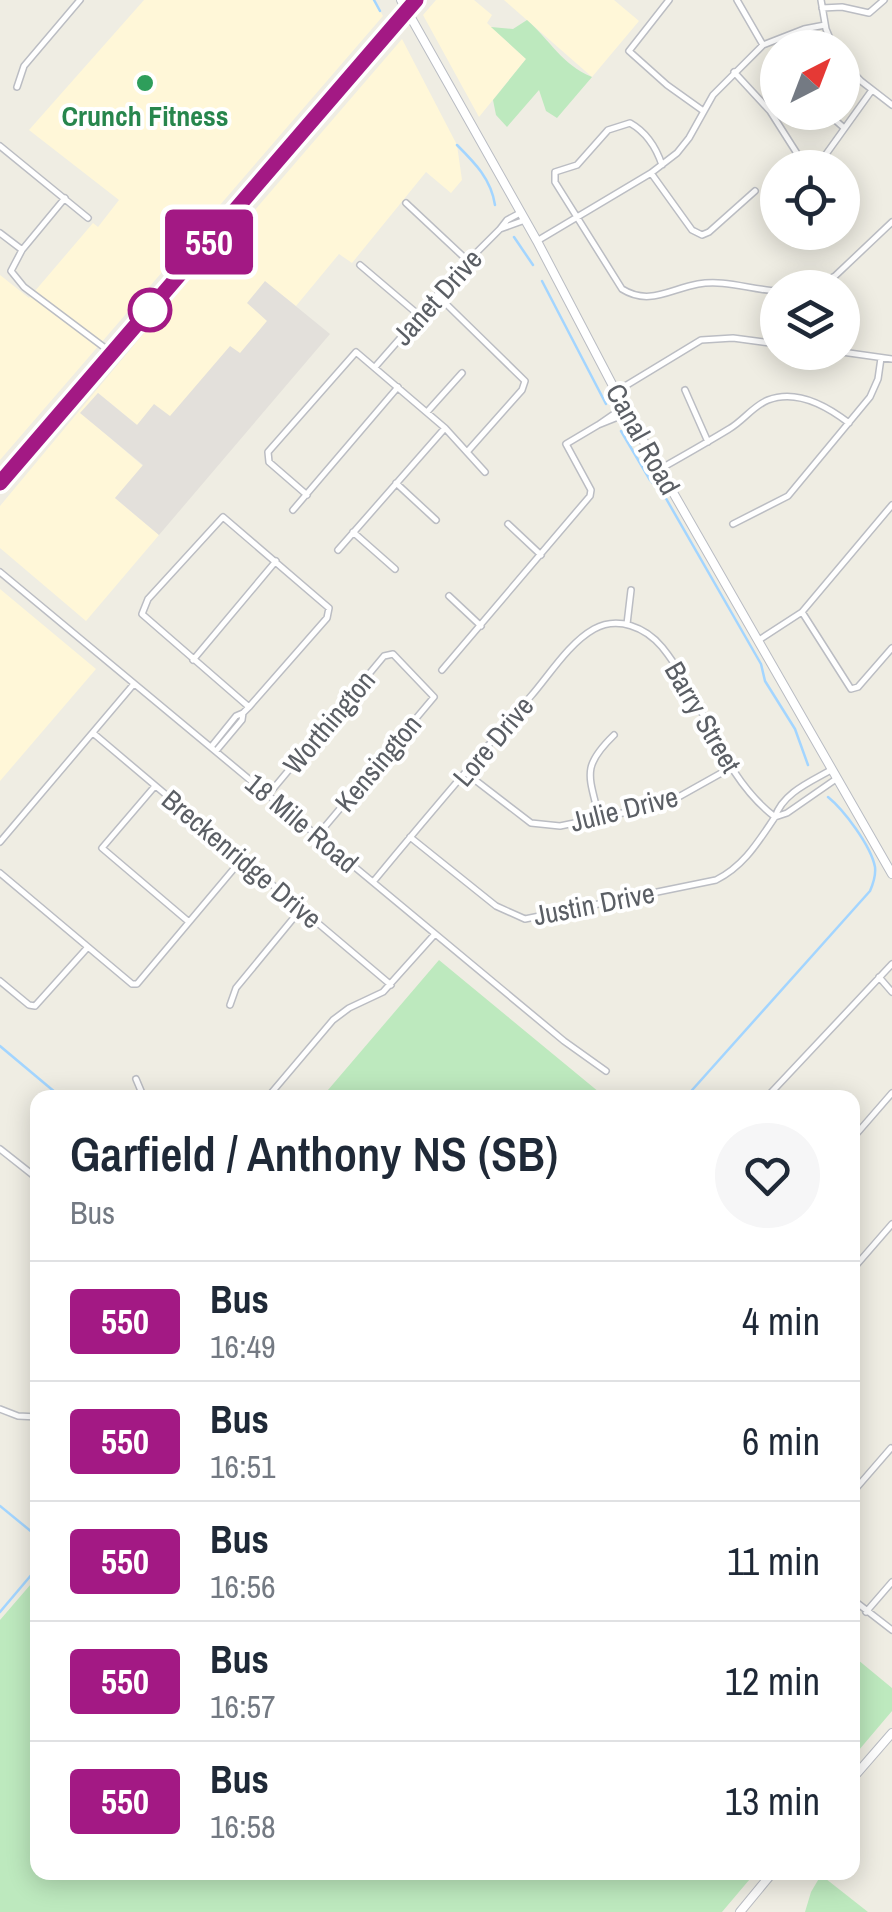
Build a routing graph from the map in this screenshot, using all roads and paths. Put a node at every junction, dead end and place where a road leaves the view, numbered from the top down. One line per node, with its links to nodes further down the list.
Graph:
1 (80, 0): 16 (street)
2 (401, 0): 8 (street, Canal Road)
3 (416, 0): 8 (street)
4 (669, 0): 21 (street)
5 (736, 0): 12 (street)
6 (884, 0): 7 (street)
7 (822, 4): 9 (street)
8 (408, 10): 31 (street, Canal Road); 44 (street)
9 (825, 24): 10 (street); 11 (street)
10 (799, 30)
11 (827, 30)
12 (760, 40)
13 (760, 48): 14 (street)
14 (734, 72): 18 (street); 21 (street)
15 (860, 78): 17 (street)
16 (17, 88)
17 (872, 90): 19 (street); 20 (street)
18 (760, 100)
19 (891, 102)
20 (860, 105)
21 (702, 110): 25 (street)
22 (782, 130): 23 (street)
23 (840, 130)
24 (0, 146): 28 (street)
25 (662, 165): 26 (street); 30 (street)
26 (651, 174): 27 (street); 30 (street)
27 (755, 190)
28 (65, 198): 32 (street); 36 (street)
29 (406, 203): 37 (street)
30 (578, 215): 35 (street); 40 (street)
31 (523, 216): 35 (street, Canal Road); 37 (street, Janet Drive)
32 (88, 218)
33 (892, 222): 39 (street)
34 (0, 233): 36 (street)
35 (537, 241): 52 (street, Canal Road)
36 (22, 250): 44 (street)
37 (468, 261): 41 (street, Janet Drive)
38 (360, 265): 42 (street)
39 (841, 270)
40 (760, 289)
41 (437, 295): 42 (street, Janet Drive); 58 (street)
42 (420, 316): 48 (street, Janet Drive)
43 (760, 342): 52 (street)
44 (113, 354): 61 (street)
45 (860, 355): 46 (street)
46 (880, 358): 47 (street); 55 (street)
47 (892, 359)
48 (375, 367): 50 (street); 63 (street)
49 (462, 374): 54 (street)
50 (398, 387): 54 (street); 63 (street)
51 (685, 390): 57 (street)
52 (617, 391): 53 (street, Canal Road)
53 (626, 410): 59 (street, Canal Road); 71 (street)
54 (427, 412): 56 (street)
55 (849, 424): 57 (street); 68 (street)
56 (445, 428): 58 (street); 62 (street)
57 (708, 442): 59 (street)
58 (466, 453): 60 (street)
59 (660, 469): 80 (street, Canal Road)
60 (485, 472)
61 (0, 483)
62 (396, 483): 66 (street); 69 (street)
63 (308, 495): 65 (street)
64 (892, 505): 77 (street)
65 (294, 510)
66 (436, 520)
67 (508, 524): 71 (street)
68 (733, 524)
69 (352, 532): 70 (street); 73 (street)
70 (338, 550)
71 (542, 554): 79 (street)
72 (276, 561): 83 (street); 83 (street); 86 (street)
73 (394, 569)
74 (0, 572): 85 (street, 18 Mile Road)
75 (631, 590): 78 (street)
76 (450, 596): 79 (street)
77 (802, 612): 80 (street); 81 (street)
78 (626, 624): 90 (street, Barry Street); 91 (street, Lore Drive)
79 (481, 626): 84 (street)
80 (756, 641): 92 (street, Canal Road)
81 (892, 648)
82 (392, 654): 96 (street, Worthington); 99 (street, Kensington)
83 (193, 660): 86 (street)
84 (442, 670)
85 (133, 685): 87 (street); 89 (street, 18 Mile Road)
86 (248, 707): 89 (street)
87 (93, 733): 94 (street, Breckenridge Drive); 101 (street)
88 (614, 735): 97 (street)
89 (213, 749): 96 (street, 18 Mile Road)
90 (732, 767): 97 (street, Julie Drive); 98 (street, Barry Street)
91 (466, 773): 97 (street, Julie Drive); 100 (street, Lore Drive)
92 (834, 774): 93 (street, Justin Drive); 95 (street, Justin Drive); 103 (street, Canal Road)
93 (814, 780): 95 (street); 98 (street, Justin Drive)
94 (155, 786): 104 (street, Breckenridge Drive); 109 (street)
95 (820, 789): 98 (street, Justin Drive)
96 (268, 795): 99 (street, 18 Mile Road)
97 (599, 816)
98 (776, 817): 100 (street, Justin Drive)
99 (317, 836): 107 (street, 18 Mile Road)
100 (410, 837): 107 (street, Lore Drive)
101 (0, 842)
102 (892, 852): 103 (street)
103 (883, 857): 106 (street, Canal Road)
104 (242, 858): 108 (street, Breckenridge Drive); 109 (street)
105 (0, 873): 111 (street)
106 (892, 874)
107 (373, 882): 110 (street, 18 Mile Road)
108 (301, 909): 115 (street, Breckenridge Drive); 117 (street)
109 (189, 922): 111 (street)
110 (435, 934): 115 (street); 118 (street, 18 Mile Road)
111 (88, 947): 114 (street)
112 (892, 964): 113 (street)
113 (879, 978): 116 (street); 122 (street)
114 (0, 980)
115 (391, 984): 121 (street)
116 (892, 992)
117 (230, 1005)
118 (606, 1071)
119 (136, 1079): 120 (street)
120 (141, 1090)
121 (274, 1090)
122 (774, 1090)
123 (892, 1094): 124 (street)
124 (860, 1130)
125 (0, 1149): 126 (street)
126 (30, 1173)
127 (892, 1224): 128 (street)
128 (860, 1261)
129 (0, 1409): 130 (street)
130 (30, 1416)
131 (891, 1448): 132 (street)
132 (860, 1484)
133 (892, 1582): 135 (street)
134 (860, 1606): 135 (street)
135 (866, 1612): 136 (street)
136 (892, 1630)
137 (892, 1733): 138 (street)
138 (860, 1770)
139 (766, 1880): 140 (street)
140 (740, 1912)

